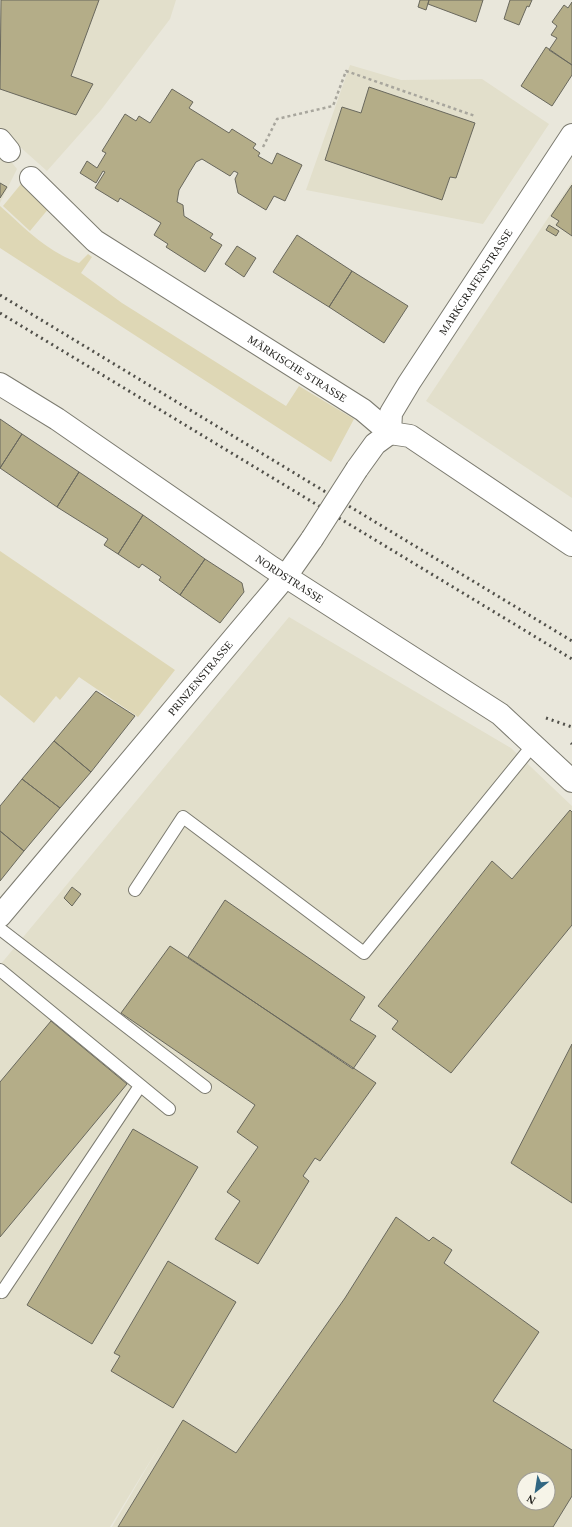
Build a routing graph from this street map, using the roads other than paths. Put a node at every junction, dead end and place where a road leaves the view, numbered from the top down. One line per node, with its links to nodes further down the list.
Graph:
1 (572, 135): 4 (street, MARKGRAFENSTRASSE)
2 (31, 178): 4 (street, MÄRKISCHE STRASSE)
3 (0, 384): 6 (street, NORDSTRASSE)
4 (390, 433): 5 (street); 6 (street, PRINZENSTRASSE, bridge)
5 (572, 545)
6 (286, 576): 7 (street, NORDSTRASSE); 10 (street, PRINZENSTRASSE)
7 (533, 745): 8 (street, NORDSTRASSE); 9 (lane)
8 (572, 781)
9 (135, 890)
10 (0, 916)
11 (0, 929): 14 (lane)
12 (0, 970): 13 (lane)
13 (140, 1086): 15 (lane); 16 (lane)
14 (205, 1088)
15 (169, 1109)
16 (0, 1291)

